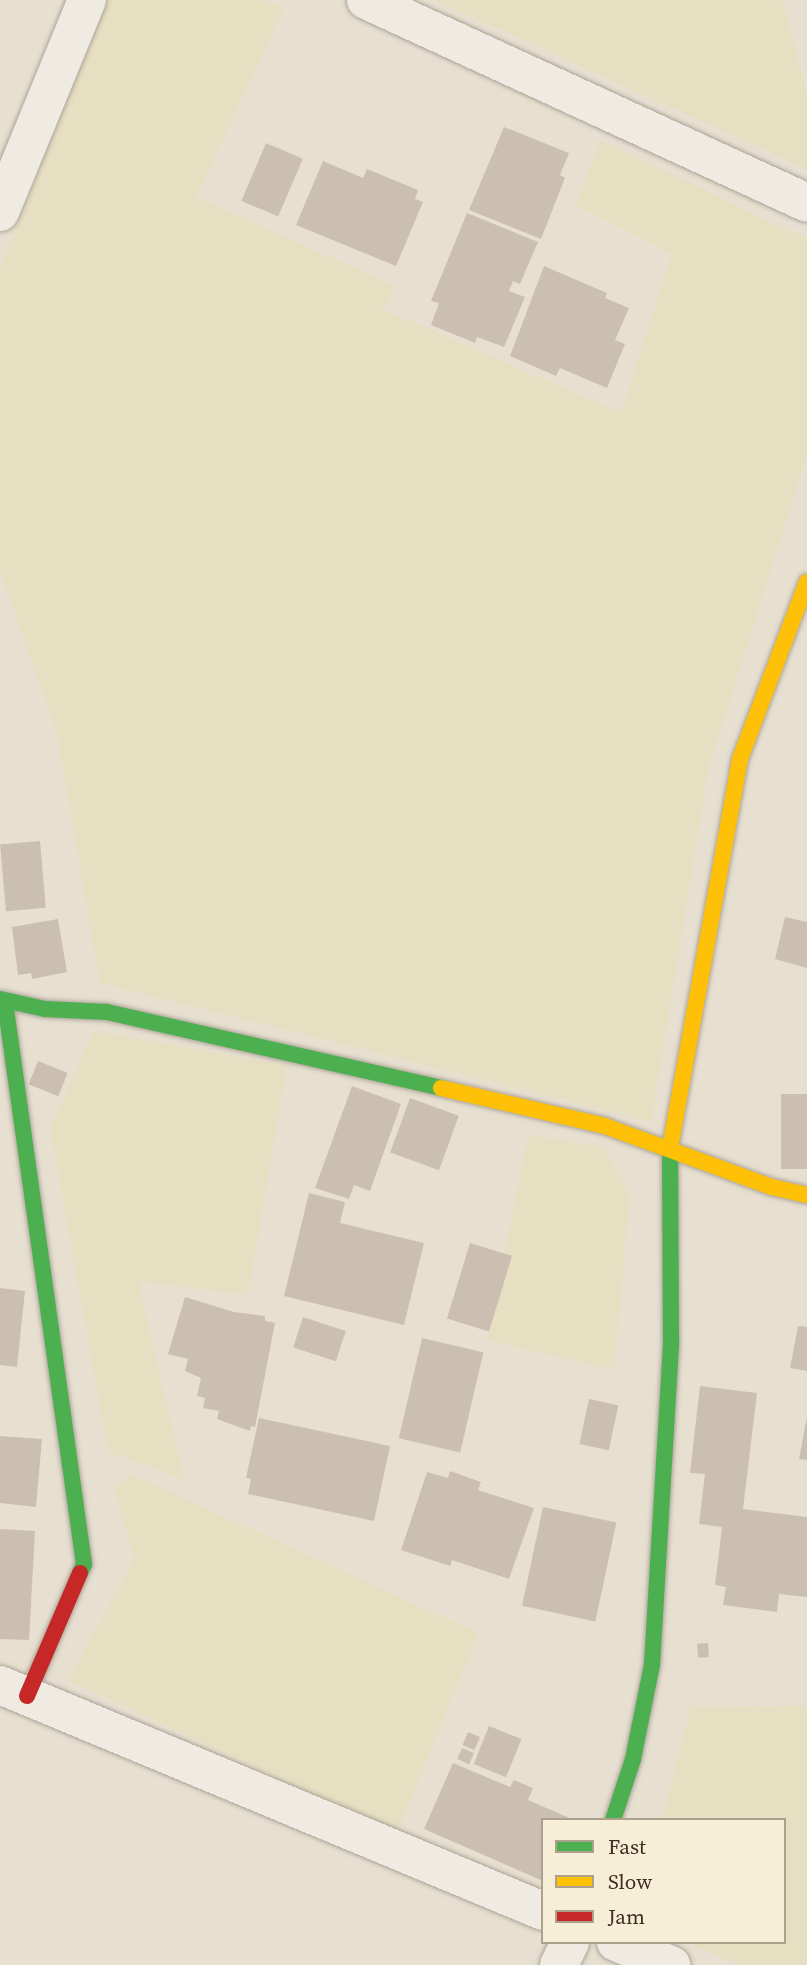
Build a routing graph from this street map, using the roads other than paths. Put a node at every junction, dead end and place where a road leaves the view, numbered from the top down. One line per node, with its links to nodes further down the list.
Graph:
1 (87, 0): 4 (street)
2 (366, 0): 3 (street)
3 (807, 203)
4 (0, 212)
5 (807, 582): 7 (street)
6 (2, 1000): 7 (street); 9 (street)
7 (670, 1150): 8 (street); 10 (street)
8 (807, 1195)
9 (14, 1690): 11 (street)
10 (614, 1818)
11 (541, 1910)
12 (569, 1944): 14 (street)
13 (621, 1944): 15 (street)
14 (559, 1965)
15 (671, 1965)

